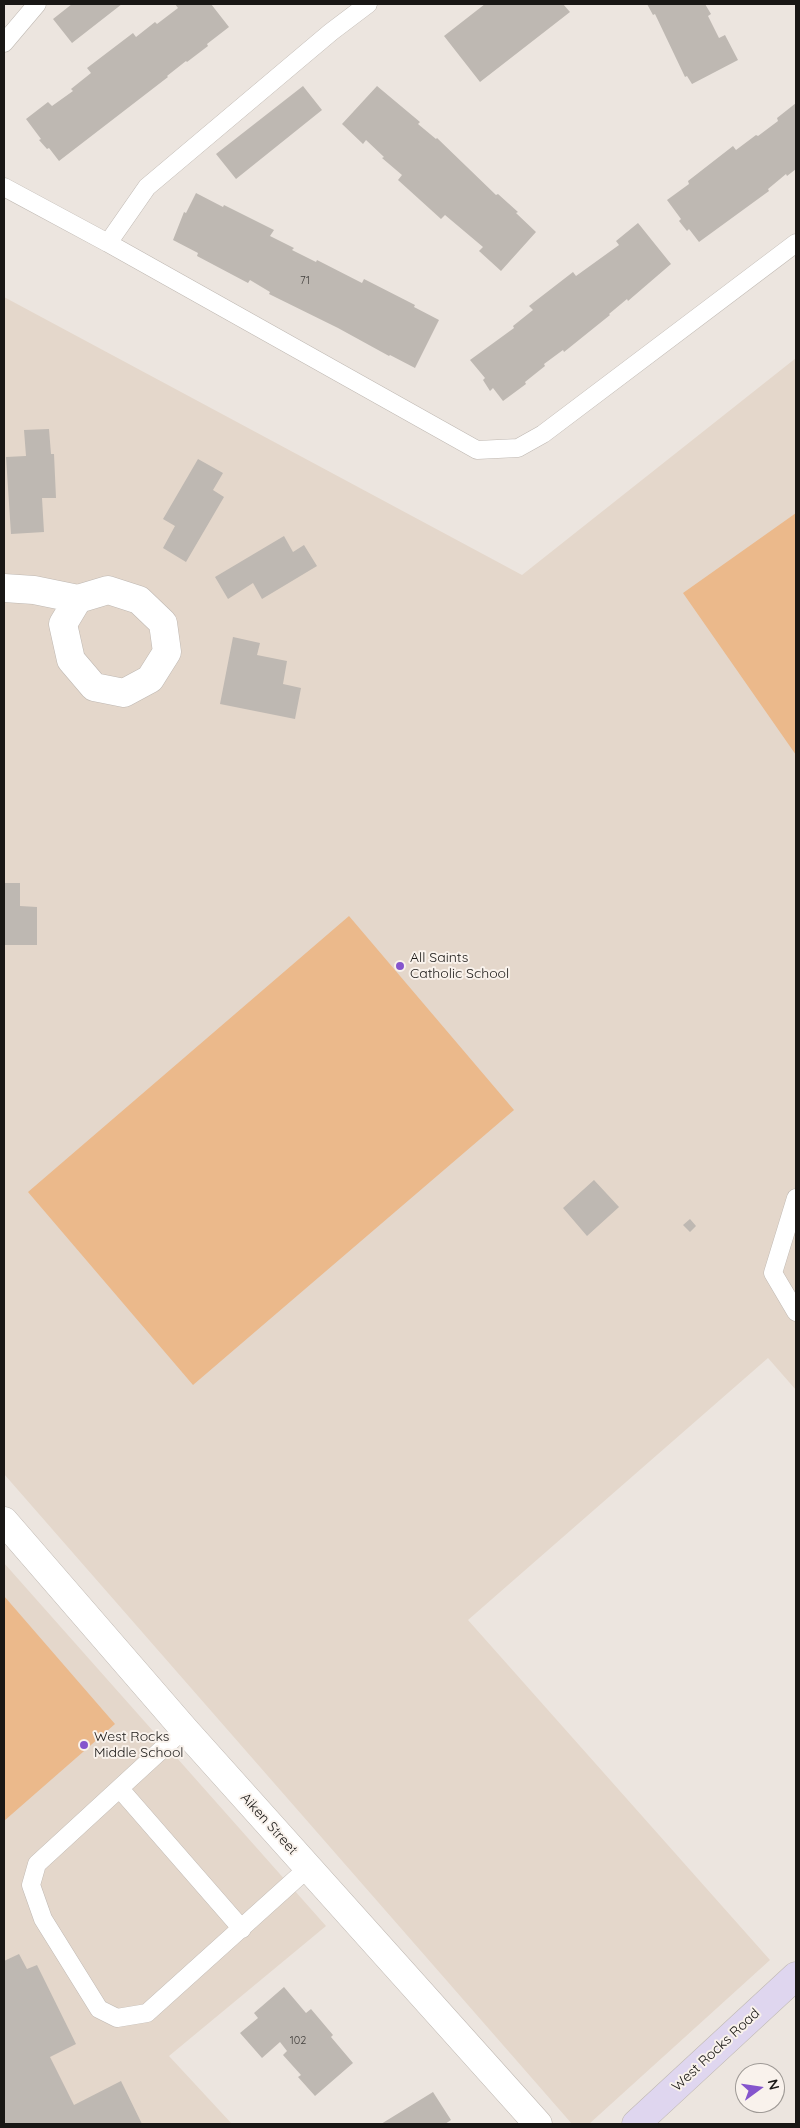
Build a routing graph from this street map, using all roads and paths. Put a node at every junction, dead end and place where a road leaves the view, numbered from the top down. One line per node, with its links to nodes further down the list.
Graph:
1 (37, 4): 3 (lane)
2 (368, 4): 5 (lane)
3 (4, 43)
4 (4, 186): 5 (lane)
5 (108, 243): 6 (lane)
6 (796, 243)
7 (4, 588): 8 (street)
8 (78, 599)
9 (796, 1198): 10 (lane)
10 (796, 1312)
11 (4, 1521): 12 (street, Aiken Street)
12 (184, 1729): 13 (lane); 14 (street, Aiken Street)
13 (120, 1789): 15 (lane); 15 (lane)
14 (308, 1868): 15 (lane); 17 (street, Aiken Street)
15 (242, 1929)
16 (794, 1982): 18 (main road, West Rocks Road)
17 (538, 2124)
18 (636, 2124)

